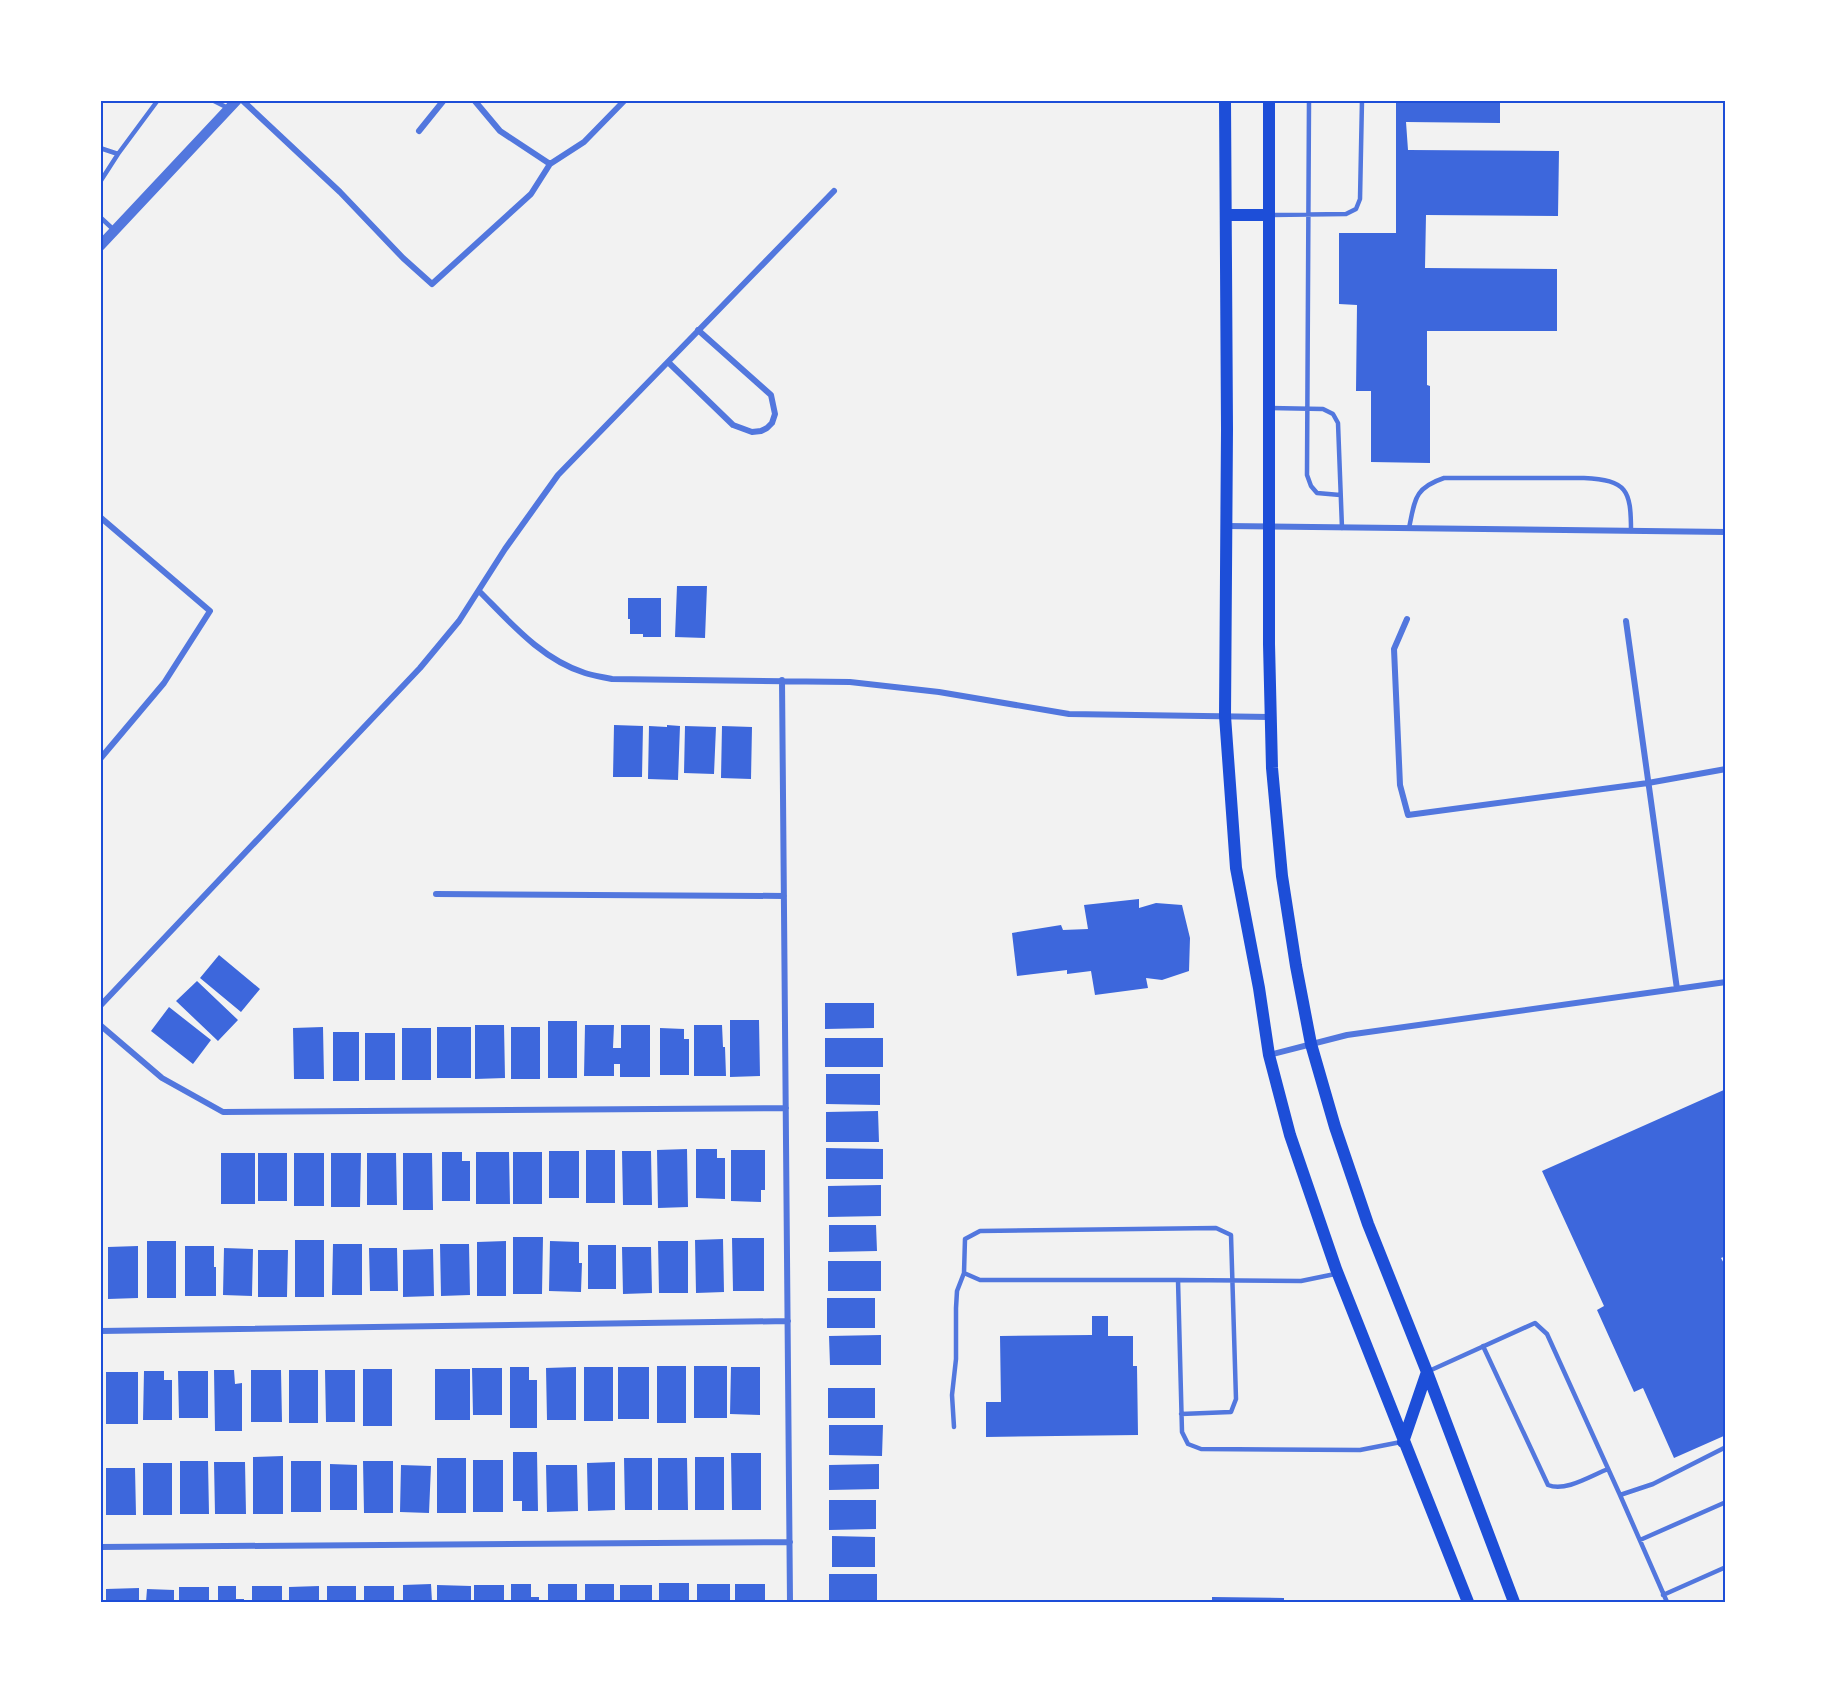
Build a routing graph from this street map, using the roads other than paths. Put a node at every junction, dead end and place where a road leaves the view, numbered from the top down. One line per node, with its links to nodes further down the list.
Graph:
1 (158, 100): 14 (lane)
2 (212, 100): 11 (lane)
3 (242, 100): 15 (street)
4 (444, 100): 12 (street)
5 (474, 100): 15 (street)
6 (625, 100): 15 (street)
7 (1225, 100): 19 (main road)
8 (1269, 100): 20 (main road)
9 (1309, 100): 18 (lane)
10 (1362, 100): 18 (lane)
11 (234, 105): 22 (street)
12 (419, 131)
13 (100, 148): 14 (lane)
14 (118, 154): 16 (lane)
15 (550, 164)
16 (100, 182)
17 (834, 191): 24 (street)
18 (1308, 214): 20 (lane); 27 (lane)
19 (1226, 215): 20 (main road); 31 (main road)
20 (1269, 215): 26 (main road)
21 (100, 218): 22 (lane)
22 (115, 231): 23 (street)
23 (100, 246)
24 (698, 330): 25 (street); 25 (street)
25 (668, 362): 38 (street)
26 (1269, 408): 27 (lane); 32 (main road)
27 (1308, 409): 28 (lane); 28 (lane)
28 (1340, 495): 34 (lane)
29 (100, 517): 30 (street)
30 (106, 522): 33 (street); 44 (street)
31 (1226, 526): 32 (street); 42 (main road)
32 (1269, 527): 34 (street); 43 (main road)
33 (100, 528)
34 (1342, 528): 35 (street)
35 (1409, 528): 36 (street); 36 (lane)
36 (1631, 531): 37 (street)
37 (1725, 532)
38 (479, 591): 41 (street); 51 (street)
39 (1407, 619): 46 (street)
40 (1626, 621): 46 (street)
41 (782, 680): 42 (street); 48 (street)
42 (1225, 716): 43 (street); 54 (main road)
43 (1271, 717): 53 (main road)
44 (100, 759)
45 (1725, 769): 46 (street)
46 (1648, 783): 50 (street)
47 (436, 894): 48 (street)
48 (784, 896): 55 (street)
49 (1725, 982): 50 (street)
50 (1677, 989): 53 (street)
51 (100, 1006)
52 (100, 1024): 55 (street)
53 (1311, 1044): 54 (street); 63 (main road)
54 (1269, 1055): 57 (main road)
55 (786, 1108): 60 (street)
56 (964, 1273): 58 (lane); 59 (lane); 65 (lane)
57 (1338, 1273): 59 (lane); 66 (main road)
58 (1178, 1280): 59 (lane); 64 (lane)
59 (1232, 1280): 64 (lane)
60 (788, 1321): 61 (street); 72 (street)
61 (100, 1331)
62 (1483, 1346): 63 (lane); 68 (lane); 68 (lane)
63 (1426, 1372): 66 (main road); 78 (main road)
64 (1181, 1414): 66 (lane)
65 (954, 1427)
66 (1403, 1442): 77 (main road)
67 (1725, 1448): 69 (lane)
68 (1608, 1468): 69 (lane)
69 (1620, 1495): 71 (lane)
70 (1725, 1502): 71 (lane)
71 (1640, 1540): 75 (lane)
72 (790, 1542): 73 (street); 76 (street)
73 (100, 1547)
74 (1725, 1567): 75 (lane)
75 (1664, 1595): 79 (lane)
76 (790, 1602)
77 (1468, 1602)
78 (1514, 1602)
79 (1667, 1602)

